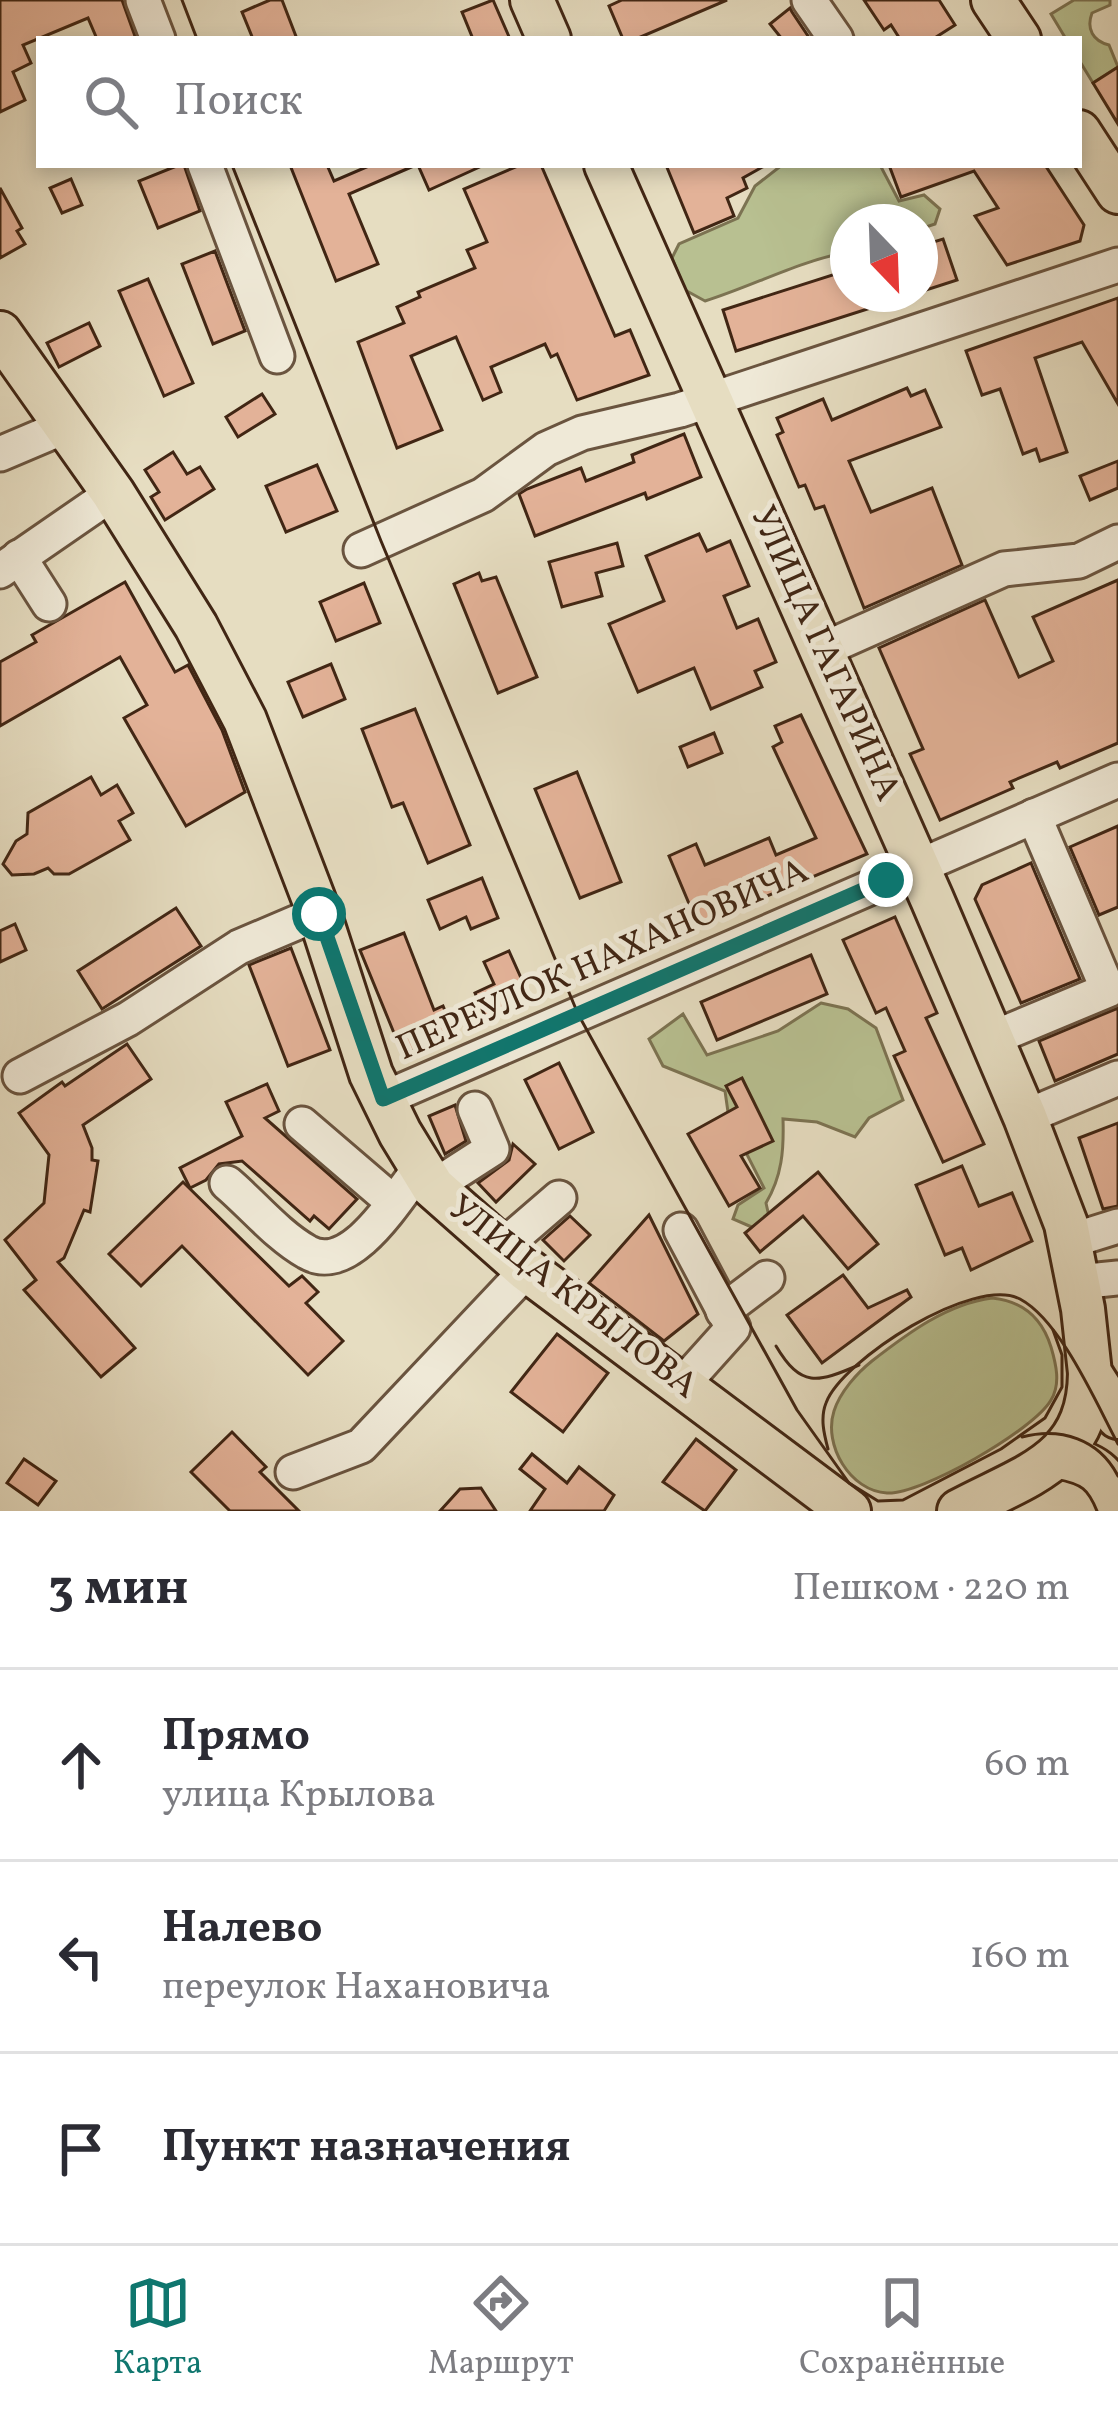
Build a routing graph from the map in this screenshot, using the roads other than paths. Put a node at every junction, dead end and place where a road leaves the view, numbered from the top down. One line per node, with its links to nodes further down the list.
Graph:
1 (143, 0): 5 (street)
2 (532, 0): 6 (main road)
3 (808, 0): 7 (street)
4 (993, 0): 8 (main road)
5 (157, 36)
6 (548, 36)
7 (834, 36)
8 (1016, 36)
9 (1082, 137): 12 (main road)
10 (206, 168): 15 (street)
11 (607, 168): 16 (main road, УЛИЦА ГАГАРИНА)
12 (1118, 192)
13 (1118, 265): 16 (street)
14 (4, 346): 17 (main road, УЛИЦА КРЫЛОВА)
15 (277, 356)
16 (711, 398): 21 (street); 24 (main road, УЛИЦА ГАГАРИНА)
17 (65, 426): 18 (street); 19 (main road, УЛИЦА КРЫЛОВА)
18 (0, 454)
19 (112, 493): 22 (street); 28 (main road, УЛИЦА КРЫЛОВА)
20 (1118, 542): 24 (street)
21 (361, 550)
22 (10, 564): 23 (street)
23 (50, 604)
24 (822, 650): 27 (main road, УЛИЦА ГАГАРИНА)
25 (1118, 780): 26 (street, ПЕРЕУЛОК НАХАНОВИЧА)
26 (1034, 816): 27 (street, ПЕРЕУЛОК НАХАНОВИЧА); 29 (street)
27 (918, 866): 29 (main road, УЛИЦА ГАГАРИНА); 32 (street, ПЕРЕУЛОК НАХАНОВИЧА)
28 (319, 914): 30 (street); 32 (main road, УЛИЦА КРЫЛОВА)
29 (993, 1038): 34 (main road, УЛИЦА ГАГАРИНА)
30 (20, 1076)
31 (1118, 1078): 34 (street)
32 (383, 1099): 36 (main road, УЛИЦА КРЫЛОВА)
33 (475, 1109): 36 (street)
34 (1025, 1117): 43 (main road, УЛИЦА ГАГАРИНА)
35 (302, 1124): 39 (street)
36 (427, 1177): 39 (street); 42 (main road, УЛИЦА КРЫЛОВА)
37 (227, 1183): 39 (street)
38 (559, 1198): 42 (street)
39 (393, 1202)
40 (1118, 1226): 43 (street)
41 (681, 1231): 45 (street)
42 (514, 1259): 47 (main road, УЛИЦА КРЫЛОВА); 50 (street)
43 (1089, 1267): 46 (main road, УЛИЦА ГАГАРИНА)
44 (767, 1278): 45 (street)
45 (723, 1311): 47 (street)
46 (1090, 1372): 48 (main road, УЛИЦА ГАГАРИНА); 49 (main road)
47 (681, 1386): 52 (main road, УЛИЦА КРЫЛОВА)
48 (1118, 1417)
49 (1060, 1457): 51 (main road); 53 (main road)
50 (293, 1472)
51 (1115, 1478)
52 (849, 1511)
53 (959, 1511)

